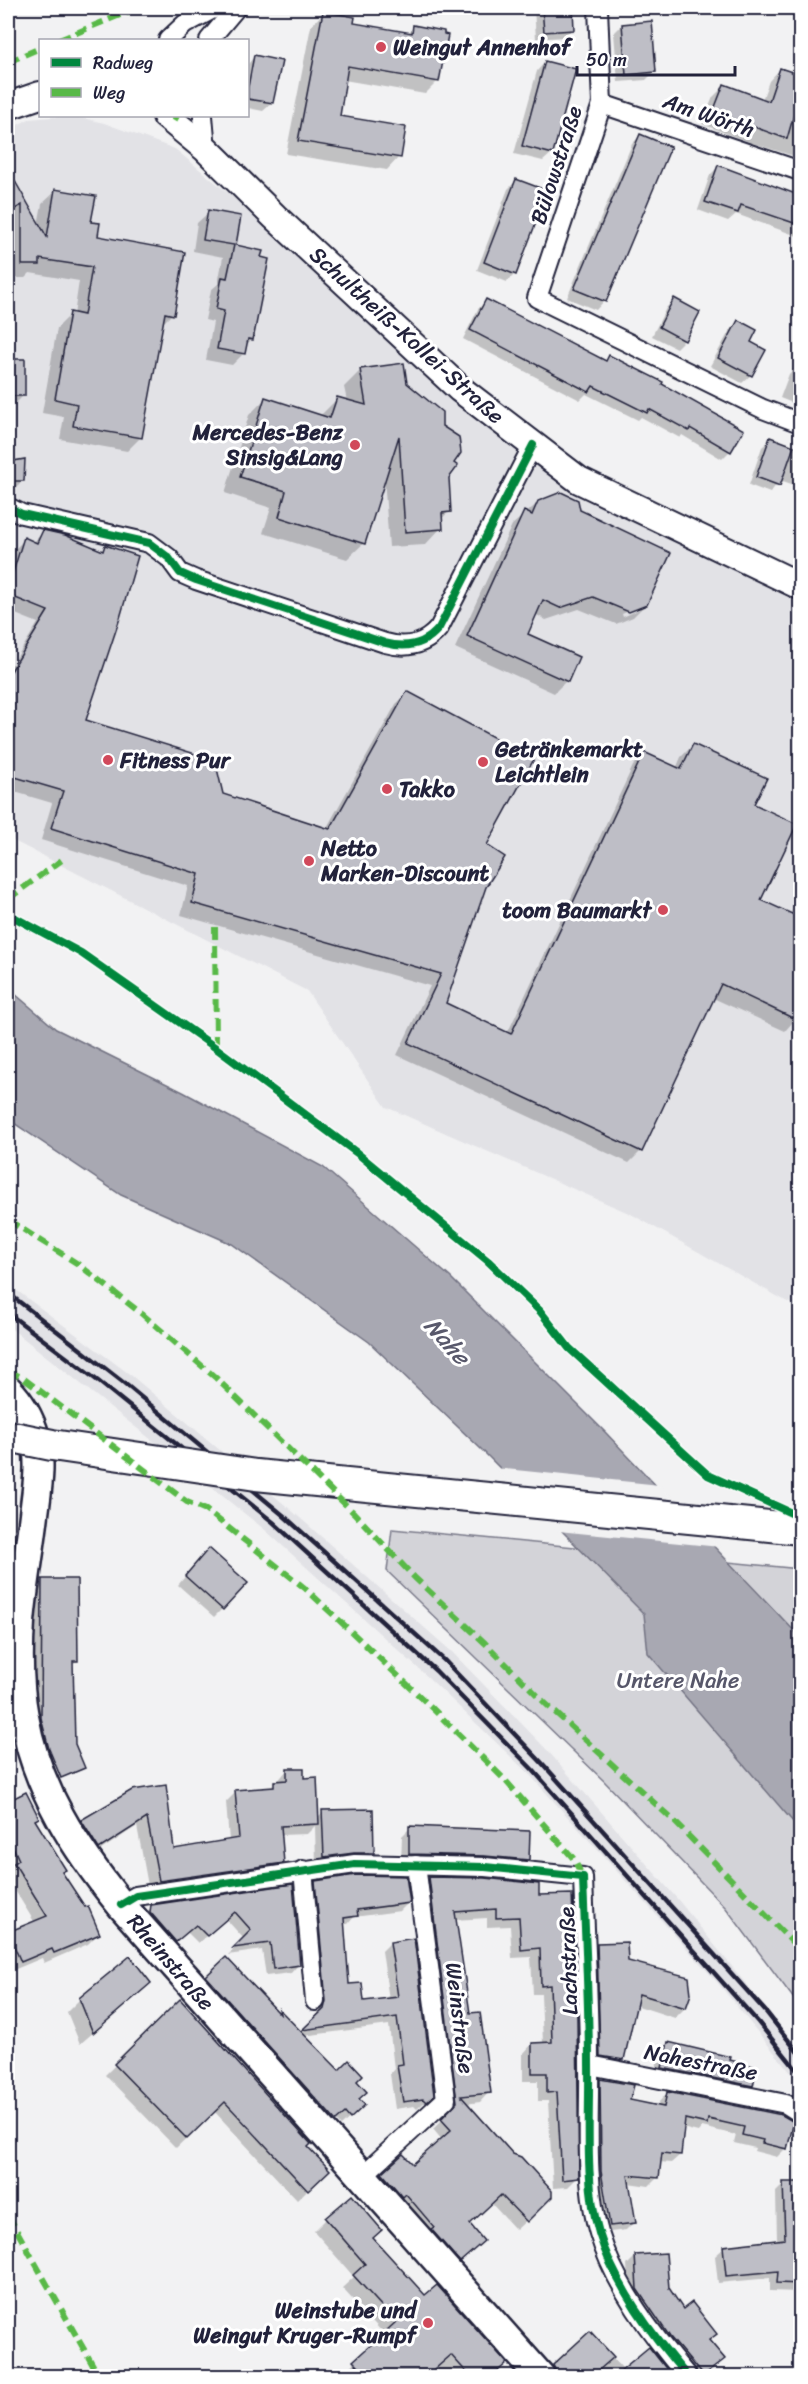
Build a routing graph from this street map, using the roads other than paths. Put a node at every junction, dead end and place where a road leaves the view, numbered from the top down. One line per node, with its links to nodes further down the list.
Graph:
1 (215, 8): 4 (street)
2 (236, 8): 5 (street)
3 (598, 8): 7 (street, Bülowstraße)
4 (169, 39)
5 (210, 39)
6 (39, 95): 8 (main road)
7 (602, 104): 12 (street, Am Wörth); 13 (street, Bülowstraße)
8 (8, 106)
9 (167, 117): 11 (main road, Schultheiß-Kollei-Straße)
10 (203, 117): 11 (street)
11 (206, 148): 14 (main road, Schultheiß-Kollei-Straße)
12 (801, 171)
13 (801, 423)
14 (533, 445): 15 (street); 16 (main road, Schultheiß-Kollei-Straße)
15 (8, 507)
16 (801, 586)
17 (8, 1390): 22 (main road, Rheinstraße)
18 (8, 1436): 19 (highway, bridge)
19 (801, 1529)
20 (416, 1864): 21 (street, Lachstraße); 24 (street, Lachstraße); 26 (street, Weinstraße)
21 (303, 1870): 22 (street, Lachstraße); 23 (street)
22 (120, 1905): 26 (main road, Rheinstraße)
23 (315, 2001)
24 (590, 2065): 25 (street, Nahestraße); 28 (street, Lachstraße)
25 (801, 2113)
26 (361, 2177): 27 (main road, Rheinstraße)
27 (540, 2376)
28 (687, 2376)

